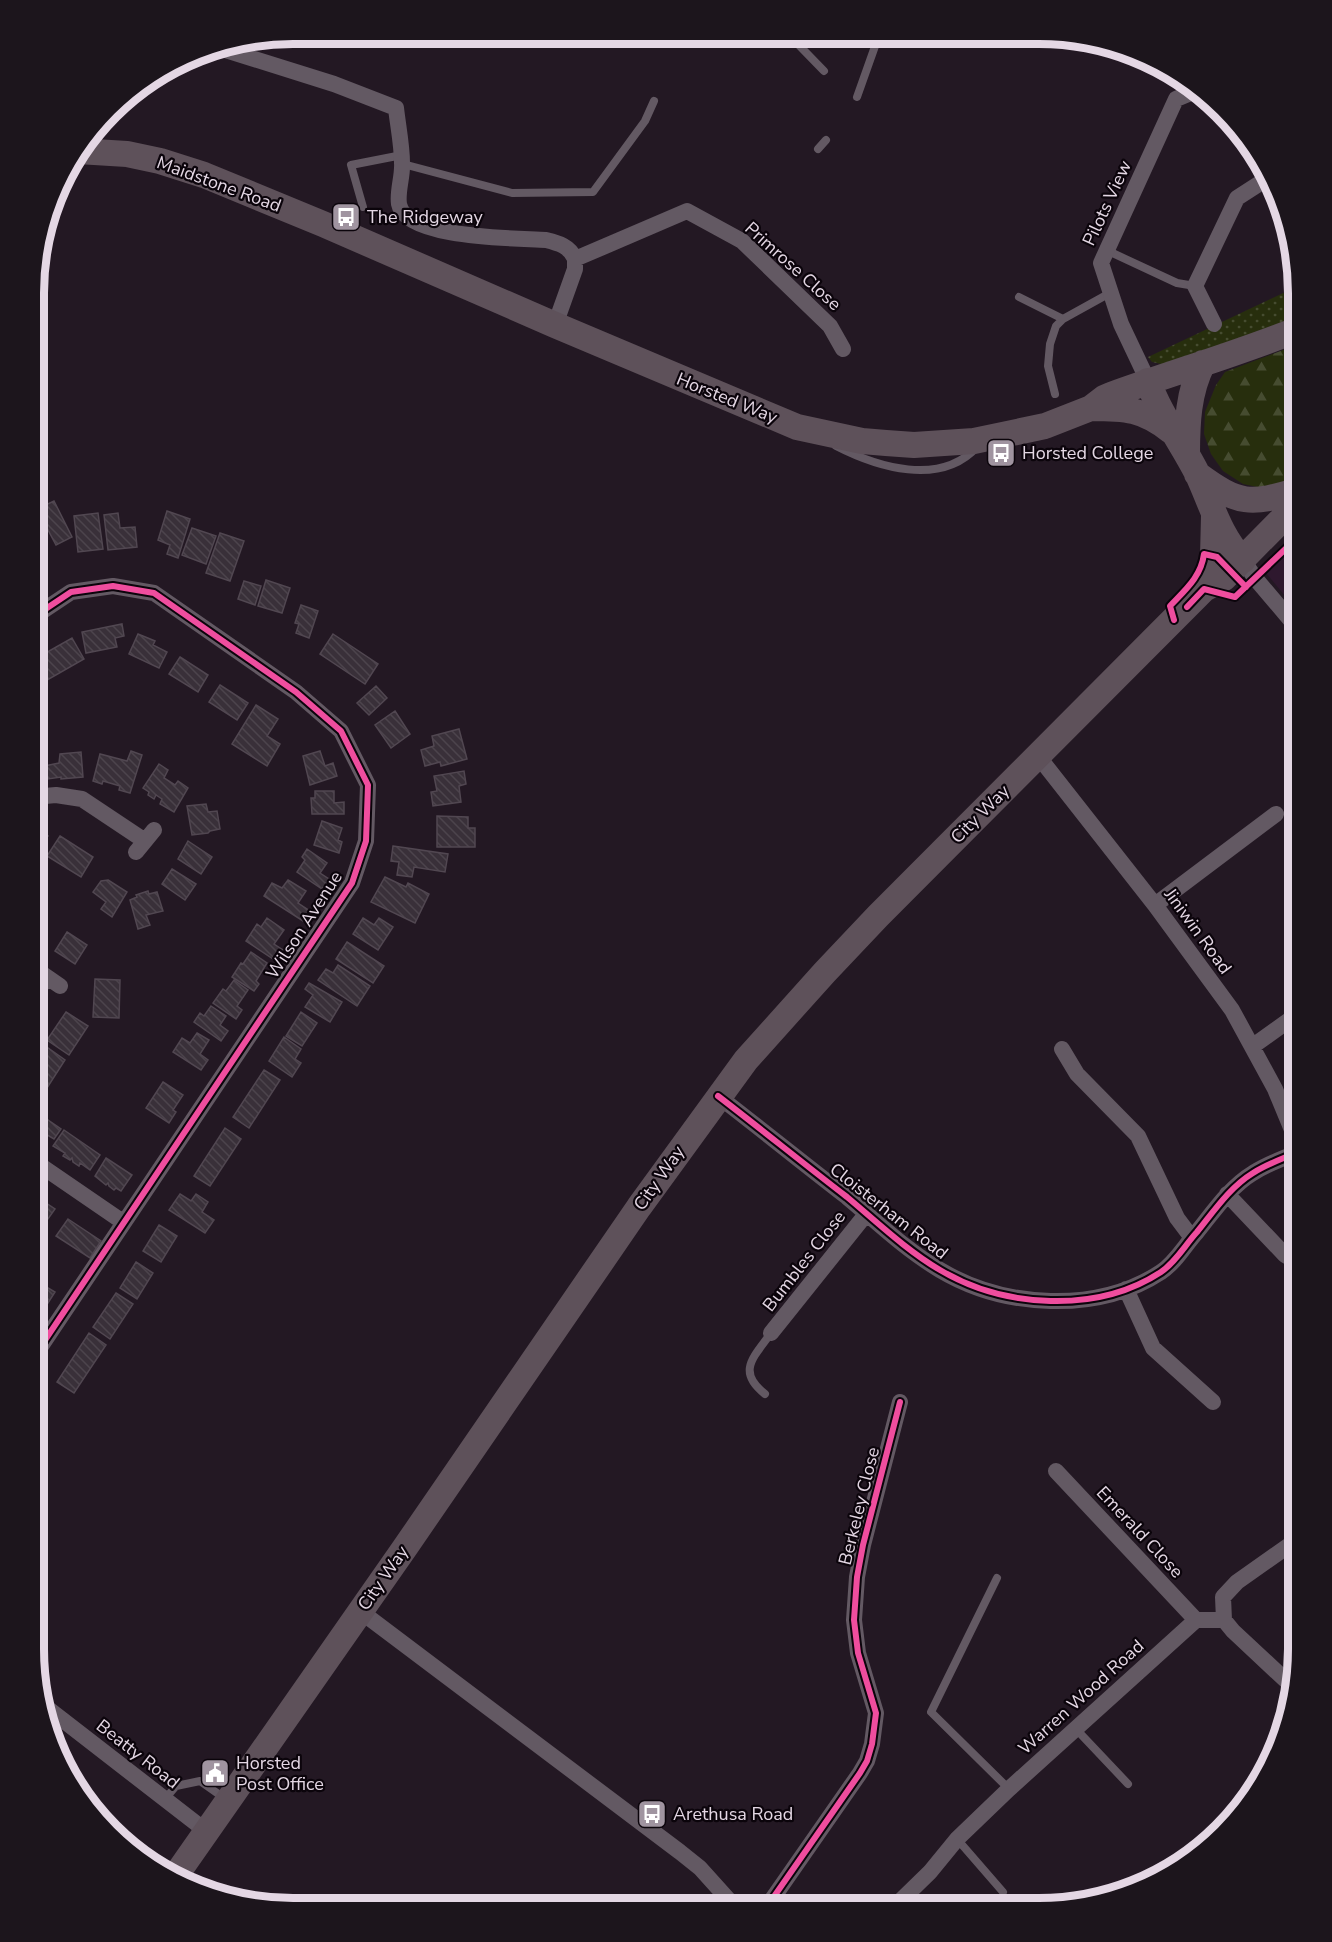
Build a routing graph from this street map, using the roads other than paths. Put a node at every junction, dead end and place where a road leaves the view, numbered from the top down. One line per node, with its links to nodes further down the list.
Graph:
1 (798, 44): 4 (lane)
2 (876, 44): 6 (lane)
3 (230, 51): 11 (street)
4 (824, 71)
5 (1190, 94): 15 (street, Pilots View)
6 (857, 97)
7 (654, 101): 11 (lane)
8 (826, 140): 9 (lane)
9 (818, 149)
10 (87, 151): 14 (main road, Maidstone Road)
11 (402, 160): 13 (lane); 16 (street)
12 (1262, 181): 17 (street)
13 (363, 207)
14 (323, 224): 22 (main road, Horsted Way)
15 (1106, 250): 17 (lane); 18 (street, Pilots View)
16 (575, 259): 22 (street); 24 (street, Primrose Close)
17 (1196, 286): 21 (street)
18 (1110, 293): 20 (lane); 26 (street, Pilots View)
19 (1019, 297): 20 (lane)
20 (1063, 319): 27 (lane)
21 (1214, 324)
22 (555, 325): 28 (main road, Horsted Way)
23 (1288, 333): 25 (main road)
24 (843, 349)
25 (1203, 363): 26 (main road); 30 (main road)
26 (1148, 381): 28 (main road, Horsted Way); 29 (main road)
27 (1054, 394)
28 (1091, 408): 29 (main road)
29 (1174, 433): 30 (main road)
30 (1192, 465): 31 (main road); 33 (main road)
31 (1288, 493)
32 (1288, 513): 34 (main road)
33 (1214, 515): 34 (main road); 35 (main road)
34 (1243, 560): 35 (main road, City Way); 37 (street)
35 (1204, 589): 38 (main road, City Way)
36 (44, 610): 52 (street, Wilson Avenue)
37 (1288, 617)
38 (1038, 756): 42 (street, Jiniwin Road); 46 (main road, City Way)
39 (44, 796): 41 (street)
40 (1276, 813): 42 (street)
41 (145, 841)
42 (1155, 905): 44 (street, Jiniwin Road)
43 (1288, 1021): 44 (street)
44 (1253, 1046): 47 (street, Jiniwin Road)
45 (1062, 1048): 53 (street)
46 (718, 1096): 51 (street, Cloisterham Road); 64 (main road, City Way)
47 (1288, 1120)
48 (1288, 1157): 50 (street, Cloisterham Road)
49 (44, 1168): 52 (street)
50 (1227, 1194): 53 (street, Cloisterham Road); 54 (street)
51 (867, 1213): 55 (street, Cloisterham Road); 56 (street, Bumbles Close)
52 (123, 1222): 57 (street, Wilson Avenue)
53 (1192, 1238): 55 (street, Cloisterham Road)
54 (1288, 1257)
55 (1126, 1289): 60 (street)
56 (771, 1334): 58 (lane)
57 (44, 1341)
58 (765, 1394)
59 (900, 1402): 79 (street, Berkeley Close)
60 (1213, 1402)
61 (1056, 1471): 65 (street, Emerald Close)
62 (1288, 1546): 66 (street)
63 (997, 1578): 71 (lane)
64 (360, 1611): 73 (main road, City Way); 78 (street)
65 (1196, 1620): 66 (street); 69 (street, Warren Wood Road)
66 (1224, 1620): 67 (street)
67 (1286, 1681)
68 (51, 1711): 72 (street, Beatty Road)
69 (1075, 1728): 70 (lane); 71 (street, Warren Wood Road)
70 (1128, 1784)
71 (1009, 1789): 75 (street, Warren Wood Road)
72 (165, 1799): 73 (lane); 74 (street, Beatty Road)
73 (227, 1800): 74 (main road, City Way)
74 (206, 1831): 76 (main road, City Way)
75 (957, 1839): 77 (lane); 80 (street, Warren Wood Road)
76 (179, 1871)
77 (1003, 1892)
78 (718, 1898)
79 (773, 1898)
80 (903, 1898)

